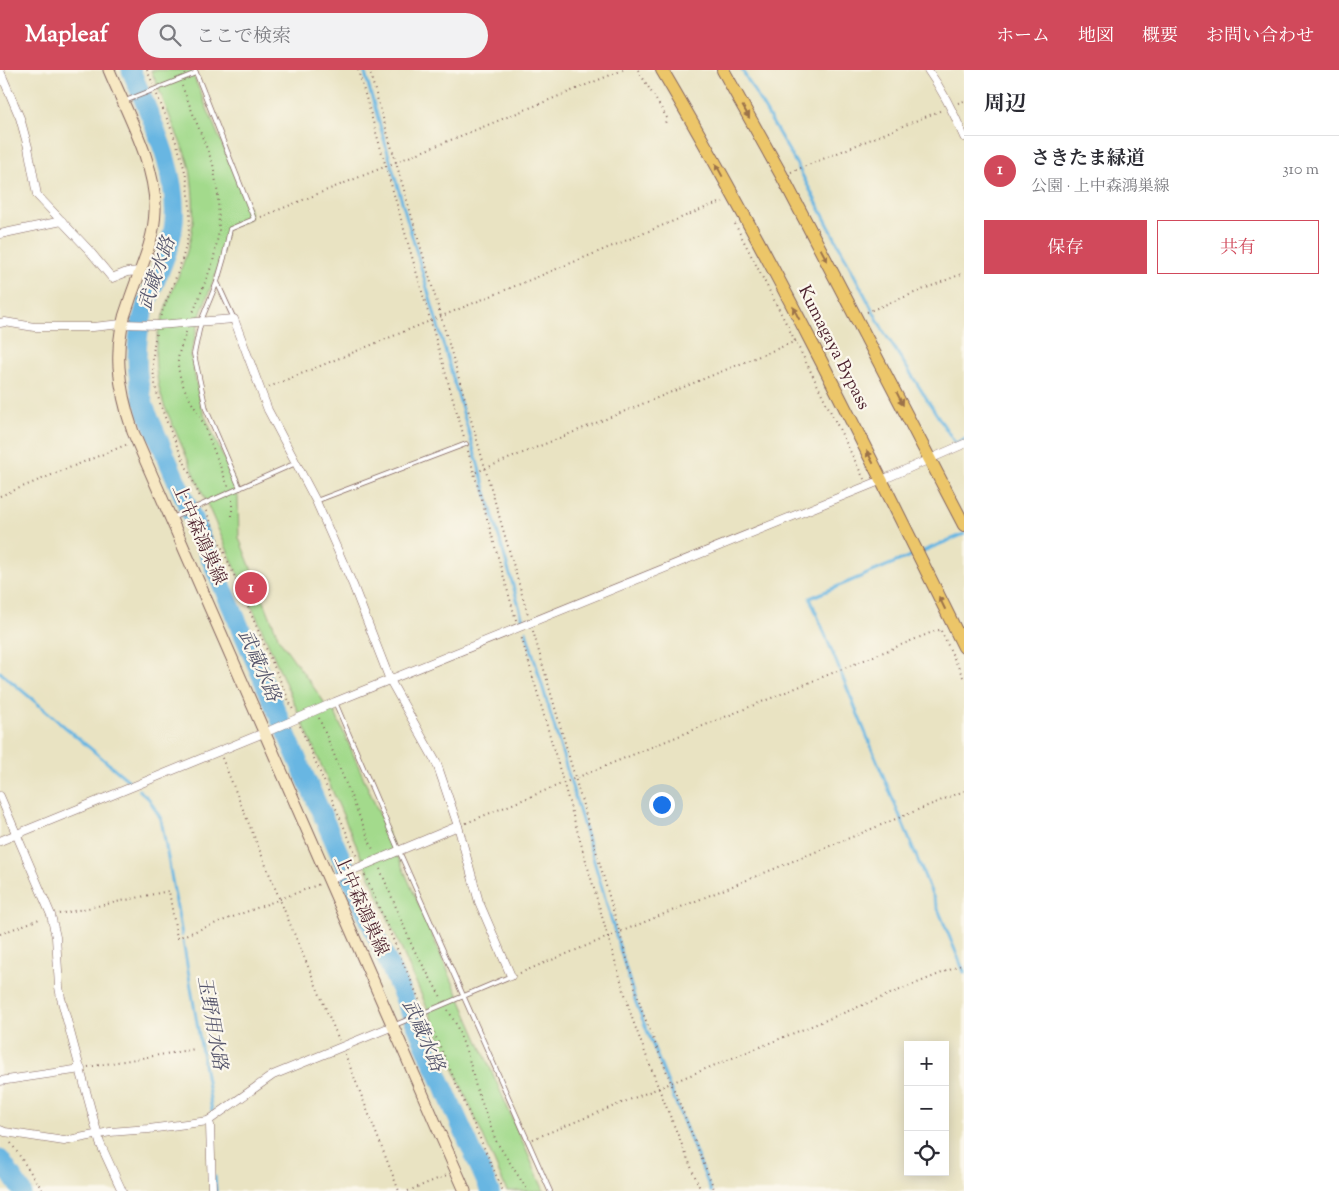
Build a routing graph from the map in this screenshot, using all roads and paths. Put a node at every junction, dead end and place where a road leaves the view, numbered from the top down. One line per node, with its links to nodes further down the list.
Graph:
1 (109, 70): 14 (main road, 上中森鴻巣線)
2 (147, 70): 12 (path)
3 (358, 70): 19 (path)
4 (369, 70): 18 (path)
5 (623, 70): 18 (path)
6 (638, 70): 16 (path)
7 (662, 70): 21 (highway, Kumagaya Bypass, one-way to 7)
8 (722, 70): 20 (highway, Kumagaya Bypass, one-way to 20)
9 (928, 70): 15 (street)
10 (0, 71): 24 (street)
11 (196, 71): 14 (lane); 22 (lane)
12 (153, 85)
13 (157, 94): 36 (path)
14 (127, 100): 26 (main road, 上中森鴻巣線)
15 (951, 106): 17 (street); 20 (path)
16 (665, 123)
17 (964, 137)
18 (394, 163): 19 (path); 29 (path)
19 (385, 167): 22 (path); 32 (path)
20 (782, 176): 30 (highway, Kumagaya Bypass, one-way to 30)
21 (735, 199): 29 (path); 46 (highway, Kumagaya Bypass, one-way to 21)
22 (254, 219): 28 (lane)
23 (732, 220): 37 (path)
24 (62, 221): 25 (street); 26 (street)
25 (0, 234)
26 (141, 271): 35 (main road, 上中森鴻巣線)
27 (964, 273): 30 (path)
28 (217, 282): 31 (lane); 33 (lane)
29 (441, 315): 32 (path); 44 (path)
30 (857, 316): 42 (highway, Kumagaya Bypass, one-way to 42)
31 (234, 319): 33 (street); 38 (street)
32 (431, 320): 38 (path); 40 (path)
33 (201, 322): 36 (street); 48 (lane)
34 (0, 323): 35 (street)
35 (127, 324): 36 (street); 39 (main road, 上中森鴻巣線)
36 (156, 325): 50 (path)
37 (796, 341): 44 (path); 47 (path)
38 (261, 390): 43 (street)
39 (137, 440): 49 (path); 53 (main road, 上中森鴻巣線)
40 (466, 444): 45 (path); 51 (lane)
41 (964, 444): 42 (street)
42 (931, 459): 46 (street); 54 (highway, Kumagaya Bypass)
43 (296, 463): 48 (lane); 51 (street)
44 (485, 469): 45 (path); 55 (path)
45 (474, 473): 56 (path)
46 (882, 480): 47 (street); 59 (highway, Kumagaya Bypass, one-way to 46)
47 (867, 485): 55 (street)
48 (240, 488): 53 (lane)
49 (0, 496)
50 (201, 500)
51 (316, 501): 61 (street)
52 (205, 508): 64 (path)
53 (175, 516): 66 (main road, 上中森鴻巣線)
54 (964, 525)
55 (530, 623): 56 (street); 68 (path)
56 (518, 628): 61 (street); 69 (path)
57 (945, 628): 58 (path)
58 (941, 630): 60 (path); 68 (path)
59 (964, 647)
60 (964, 679)
61 (390, 680): 62 (street); 72 (street)
62 (335, 702): 63 (street); 75 (lane)
63 (316, 710): 66 (street); 76 (path)
64 (294, 712)
65 (301, 727): 77 (path)
66 (270, 731): 67 (street); 78 (main road, 上中森鴻巣線)
67 (219, 751): 73 (street); 79 (path)
68 (574, 779): 69 (path); 81 (path)
69 (564, 783): 72 (path); 83 (path)
70 (964, 791): 81 (path)
71 (0, 796): 73 (street)
72 (458, 826): 75 (street); 85 (street)
73 (16, 834): 74 (street); 80 (street)
74 (0, 841)
75 (399, 851): 76 (street); 86 (lane)
76 (377, 860): 77 (street); 87 (path)
77 (358, 867): 78 (street); 88 (path)
78 (334, 878): 79 (path); 89 (main road, 上中森鴻巣線)
79 (280, 900): 80 (path); 90 (path)
80 (51, 915): 82 (path); 92 (street)
81 (620, 932): 83 (path); 94 (path)
82 (0, 934)
83 (608, 937): 85 (path); 95 (path)
84 (964, 964): 94 (path)
85 (511, 976): 86 (lane)
86 (463, 996): 87 (lane); 99 (lane)
87 (444, 1004): 88 (lane); 108 (path)
88 (425, 1012): 89 (lane); 107 (path)
89 (397, 1024): 90 (street); 100 (main road, 上中森鴻巣線)
90 (342, 1046): 96 (street); 104 (path)
91 (195, 1049): 92 (path)
92 (81, 1069): 93 (street); 98 (street)
93 (0, 1081)
94 (671, 1084): 95 (path); 111 (path)
95 (659, 1089): 99 (path); 110 (path)
96 (208, 1121): 98 (street); 103 (street)
97 (3, 1131): 98 (street); 101 (path)
98 (97, 1135): 102 (street)
99 (529, 1141): 109 (lane)
100 (457, 1171): 105 (path); 106 (main road, 上中森鴻巣線)
101 (42, 1191)
102 (122, 1191)
103 (212, 1191)
104 (399, 1191)
105 (408, 1191)
106 (465, 1191)
107 (504, 1191)
108 (528, 1191)
109 (550, 1191)
110 (701, 1191)
111 (715, 1191)

